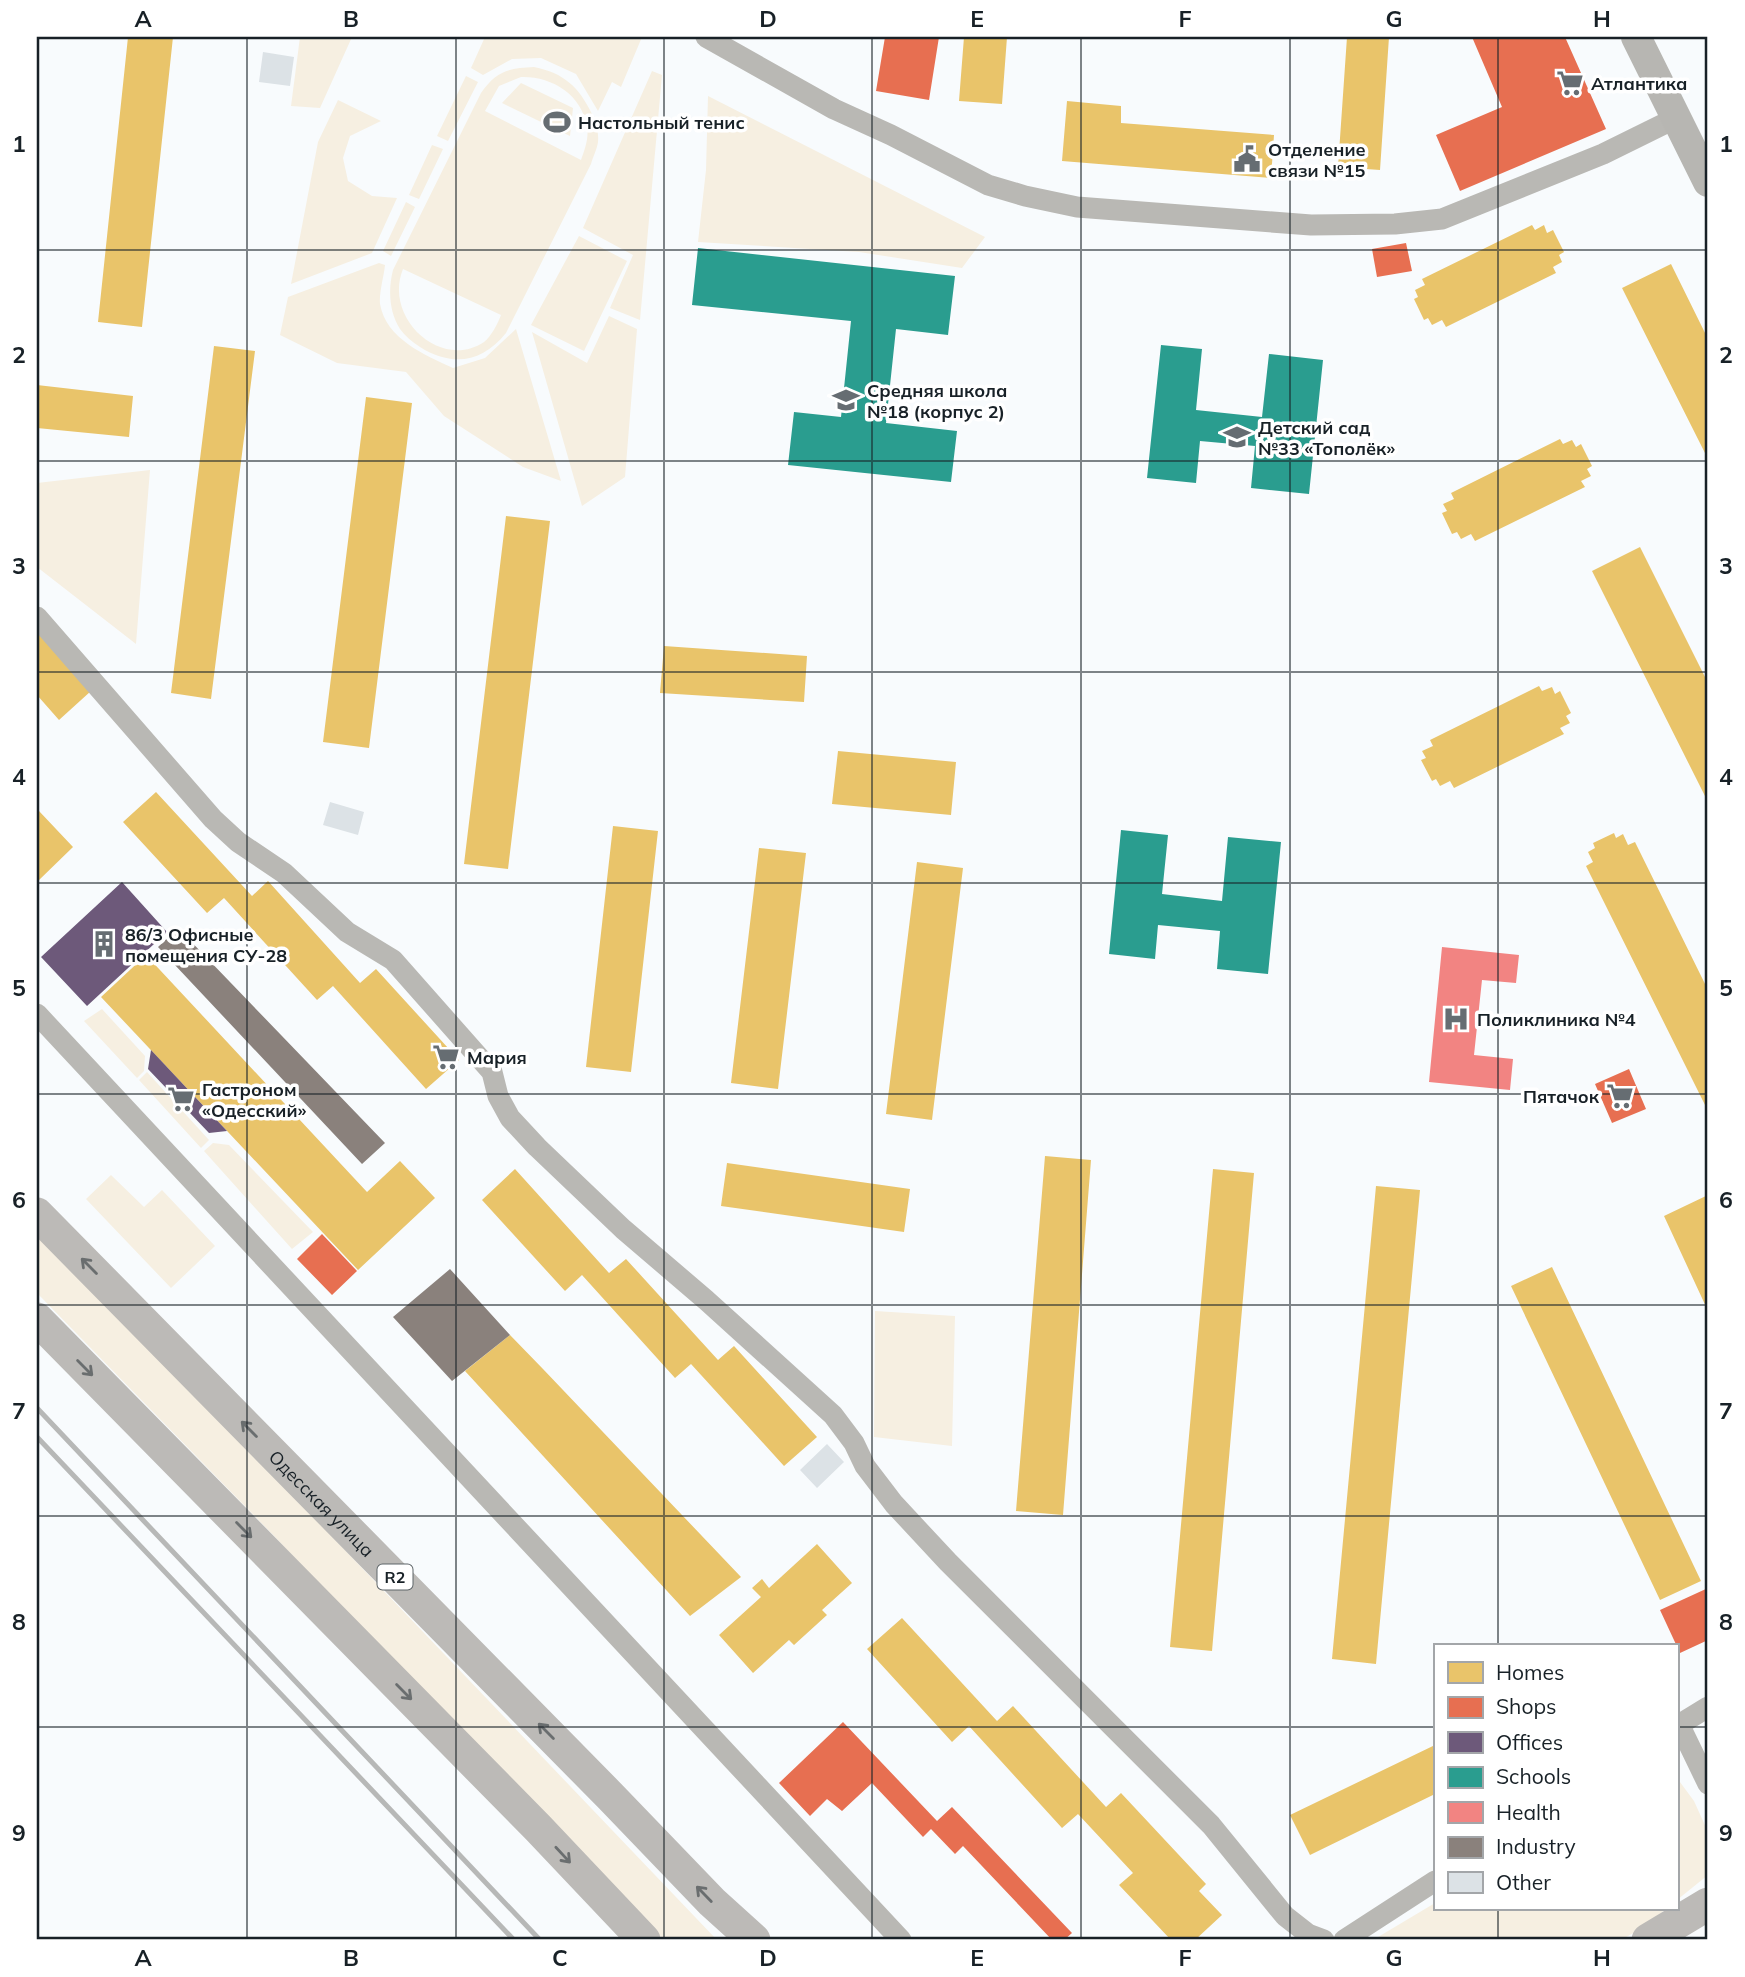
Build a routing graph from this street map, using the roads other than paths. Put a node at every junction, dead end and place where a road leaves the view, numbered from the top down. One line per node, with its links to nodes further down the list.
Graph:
1 (706, 37): 3 (street)
2 (1636, 37): 3 (street)
3 (1676, 118): 4 (street)
4 (1708, 182)
5 (37, 617): 17 (street)
6 (37, 1014): 16 (street)
7 (37, 1214): 15 (main road, Одесская улица / R2, one-way to 7)
8 (37, 1319): 14 (main road, one-way to 14)
9 (1708, 1707): 10 (street)
10 (1678, 1725): 11 (street)
11 (1708, 1784)
12 (1434, 1882): 18 (street)
13 (1708, 1904): 19 (main road)
14 (645, 1940)
15 (754, 1940)
16 (901, 1940)
17 (1324, 1940)
18 (1344, 1940)
19 (1648, 1940)

